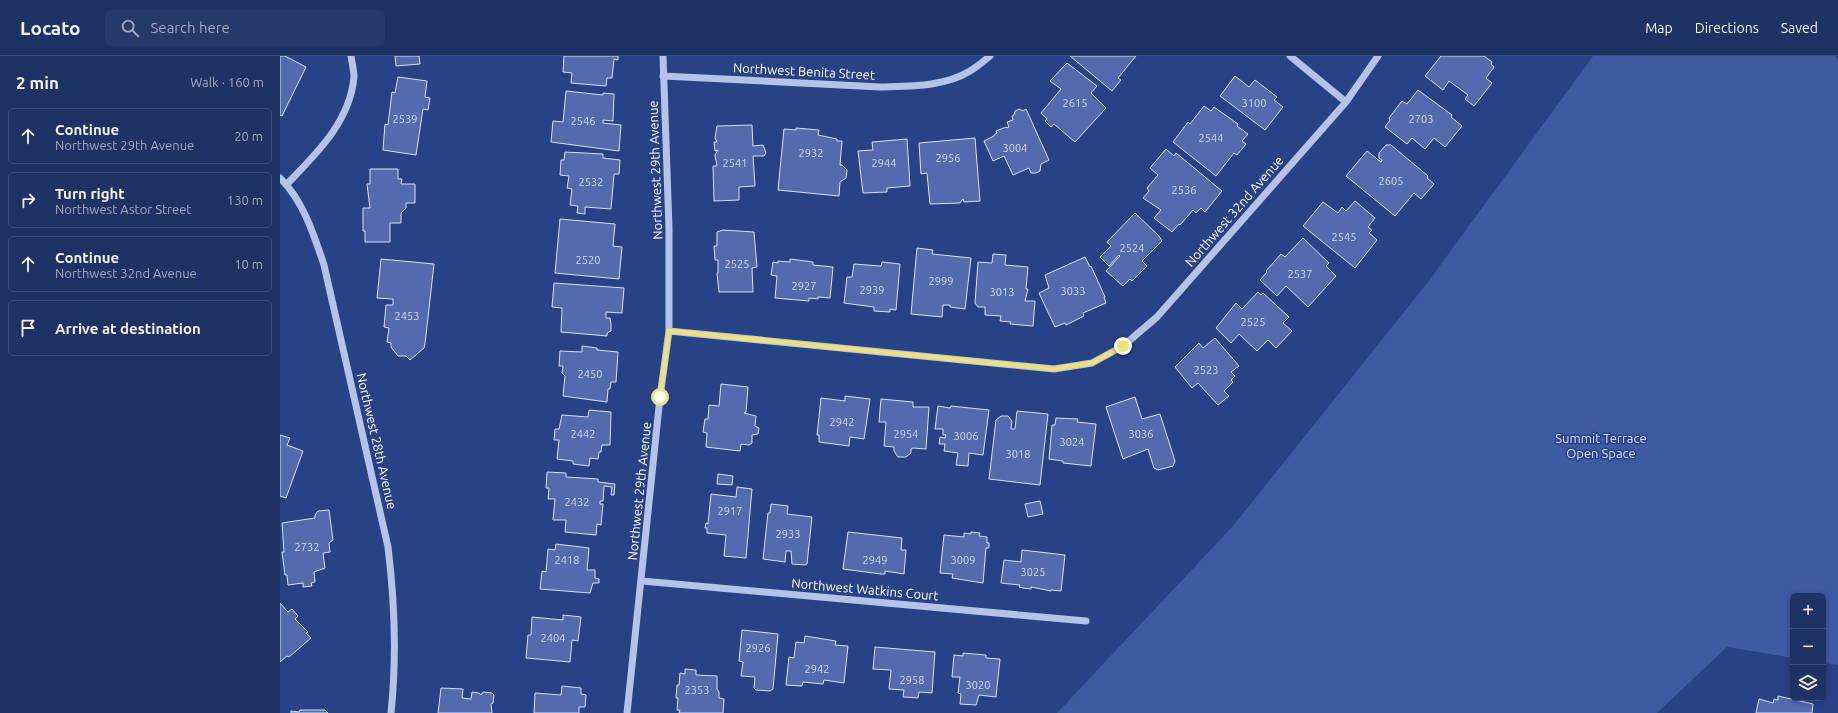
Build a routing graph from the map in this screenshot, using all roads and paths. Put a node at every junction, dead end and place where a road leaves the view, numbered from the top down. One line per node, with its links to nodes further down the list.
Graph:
1 (351, 56): 9 (street)
2 (663, 56): 6 (street, Northwest 29th Avenue)
3 (990, 56): 6 (street, Northwest Benita Street)
4 (1290, 56): 7 (street)
5 (1378, 56): 7 (street, Northwest 32nd Avenue)
6 (663, 76): 10 (street, Northwest 29th Avenue)
7 (1346, 102): 10 (street, Northwest 32nd Avenue)
8 (280, 178): 9 (street, Northwest 28th Avenue)
9 (286, 184): 13 (street, Northwest 28th Avenue)
10 (669, 331): 11 (street, Northwest 29th Avenue)
11 (642, 581): 12 (street, Northwest Watkins Court); 14 (street, Northwest 29th Avenue)
12 (1086, 620)
13 (391, 713)
14 (627, 713)

